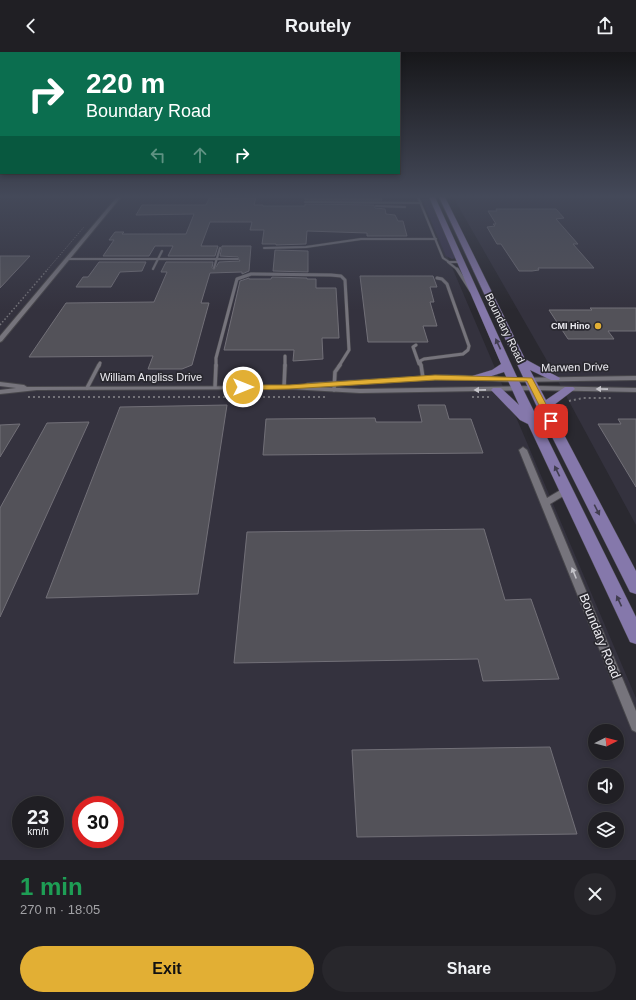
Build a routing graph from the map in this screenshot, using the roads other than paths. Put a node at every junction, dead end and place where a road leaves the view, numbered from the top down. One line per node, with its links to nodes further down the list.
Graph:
1 (88, 235): 9 (street)
2 (434, 235): 5 (lane)
3 (448, 235): 15 (main road, Boundary Road)
4 (460, 235): 14 (main road, Boundary Road)
5 (436, 239): 7 (lane); 13 (lane)
6 (220, 248): 11 (lane)
7 (264, 248)
8 (162, 251): 10 (lane)
9 (68, 259): 10 (lane); 20 (street)
10 (158, 259): 11 (lane); 17 (lane)
11 (217, 259): 12 (lane); 16 (lane)
12 (238, 259)
13 (446, 260): 15 (lane); 19 (lane)
14 (473, 261): 15 (main road); 25 (main road, Boundary Road)
15 (460, 262): 19 (main road, Boundary Road)
16 (214, 268)
17 (153, 269)
18 (437, 278): 27 (lane)
19 (476, 297): 28 (main road, Boundary Road, one-way to 19)
20 (5, 335): 21 (street); 23 (street)
21 (0, 340)
22 (416, 345): 27 (lane)
23 (0, 346)
24 (285, 356): 36 (lane)
25 (521, 360): 31 (main road); 34 (main road, Boundary Road)
26 (100, 363): 39 (lane)
27 (419, 364): 29 (lane)
28 (507, 365): 30 (main road); 34 (main road, Boundary Road)
29 (423, 378): 30 (street, William Angliss Drive); 37 (street, William Angliss Drive); 41 (street)
30 (476, 378): 34 (street, William Angliss Drive)
31 (555, 378): 32 (street, Marwen Drive); 34 (street, Marwen Drive)
32 (636, 378)
33 (0, 384): 38 (street, William Angliss Drive)
34 (524, 384): 40 (street, Marwen Drive); 44 (street, William Angliss Drive); 45 (main road, Boundary Road); 46 (main road, Boundary Road)
35 (215, 387): 36 (street, William Angliss Drive); 37 (lane); 39 (street, William Angliss Drive)
36 (287, 387): 37 (street, William Angliss Drive)
37 (334, 387): 41 (street, William Angliss Drive)
38 (37, 388): 39 (street, William Angliss Drive); 43 (street, William Angliss Drive)
39 (87, 388)
40 (568, 389): 42 (street, Marwen Drive, one-way to 40); 45 (main road)
41 (427, 390): 44 (street, William Angliss Drive, one-way to 41)
42 (636, 390)
43 (0, 392)
44 (496, 394): 46 (main road)
45 (543, 407): 50 (main road, Boundary Road, one-way to 50)
46 (534, 423): 48 (main road, Boundary Road, one-way to 46)
47 (523, 450): 49 (street, Boundary Road)
48 (567, 490): 49 (street); 51 (main road, Boundary Road, one-way to 48)
49 (545, 502): 52 (street, Boundary Road, one-way to 49)
50 (636, 588)
51 (636, 636)
52 (636, 726)

